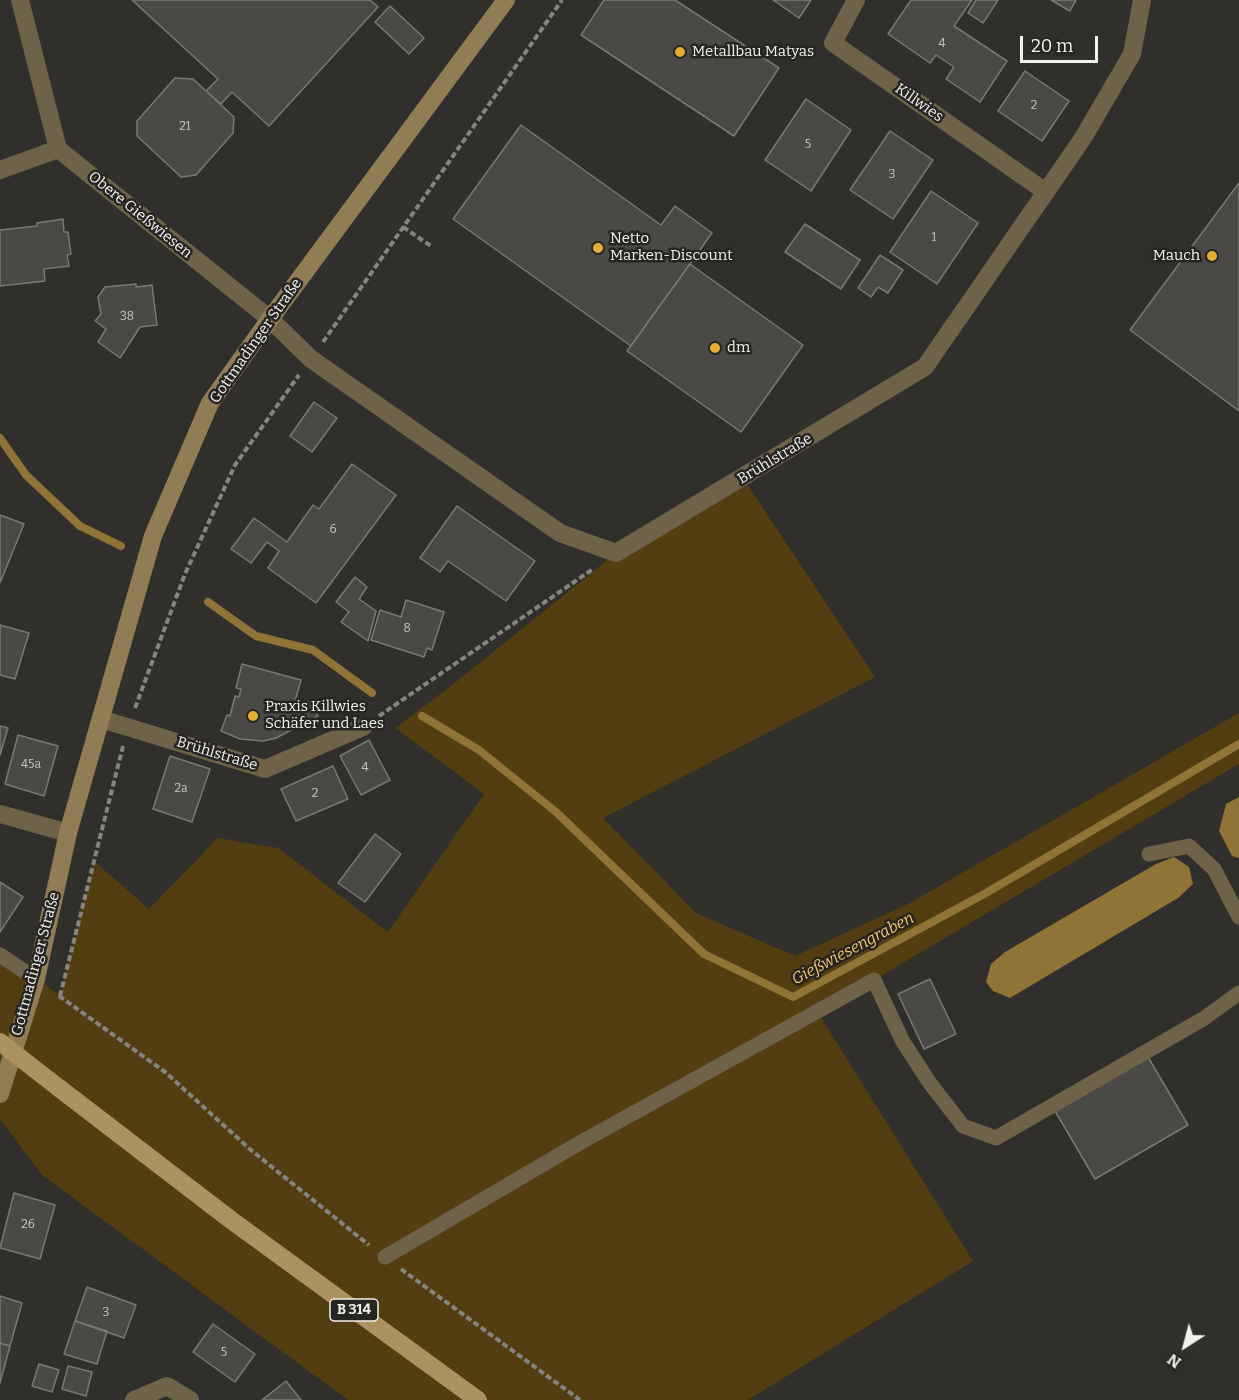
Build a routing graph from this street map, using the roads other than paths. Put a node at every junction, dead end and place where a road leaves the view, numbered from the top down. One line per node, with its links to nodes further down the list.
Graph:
1 (20, 0): 5 (street)
2 (506, 0): 8 (main road, Gottmadinger Straße)
3 (856, 0): 7 (street, Killwies)
4 (1142, 0): 7 (street, Brühlstraße)
5 (58, 150): 6 (street); 8 (street, Obere Gießwiesen)
6 (0, 170)
7 (1046, 192): 8 (street, Brühlstraße)
8 (270, 319): 9 (main road, Gottmadinger Straße)
9 (101, 719): 10 (street, Brühlstraße); 12 (main road, Gottmadinger Straße)
10 (363, 727)
11 (0, 814): 12 (street)
12 (68, 833): 16 (main road, Gottmadinger Straße)
13 (1149, 854): 14 (lane)
14 (1239, 917)
15 (0, 955): 16 (lane)
16 (36, 979): 19 (main road, Gottmadinger Straße)
17 (1239, 993): 20 (lane)
18 (0, 1042): 23 (main road, B 314, bridge)
19 (0, 1094)
20 (385, 1257)
21 (134, 1400): 22 (street)
22 (190, 1400)
23 (478, 1400)

